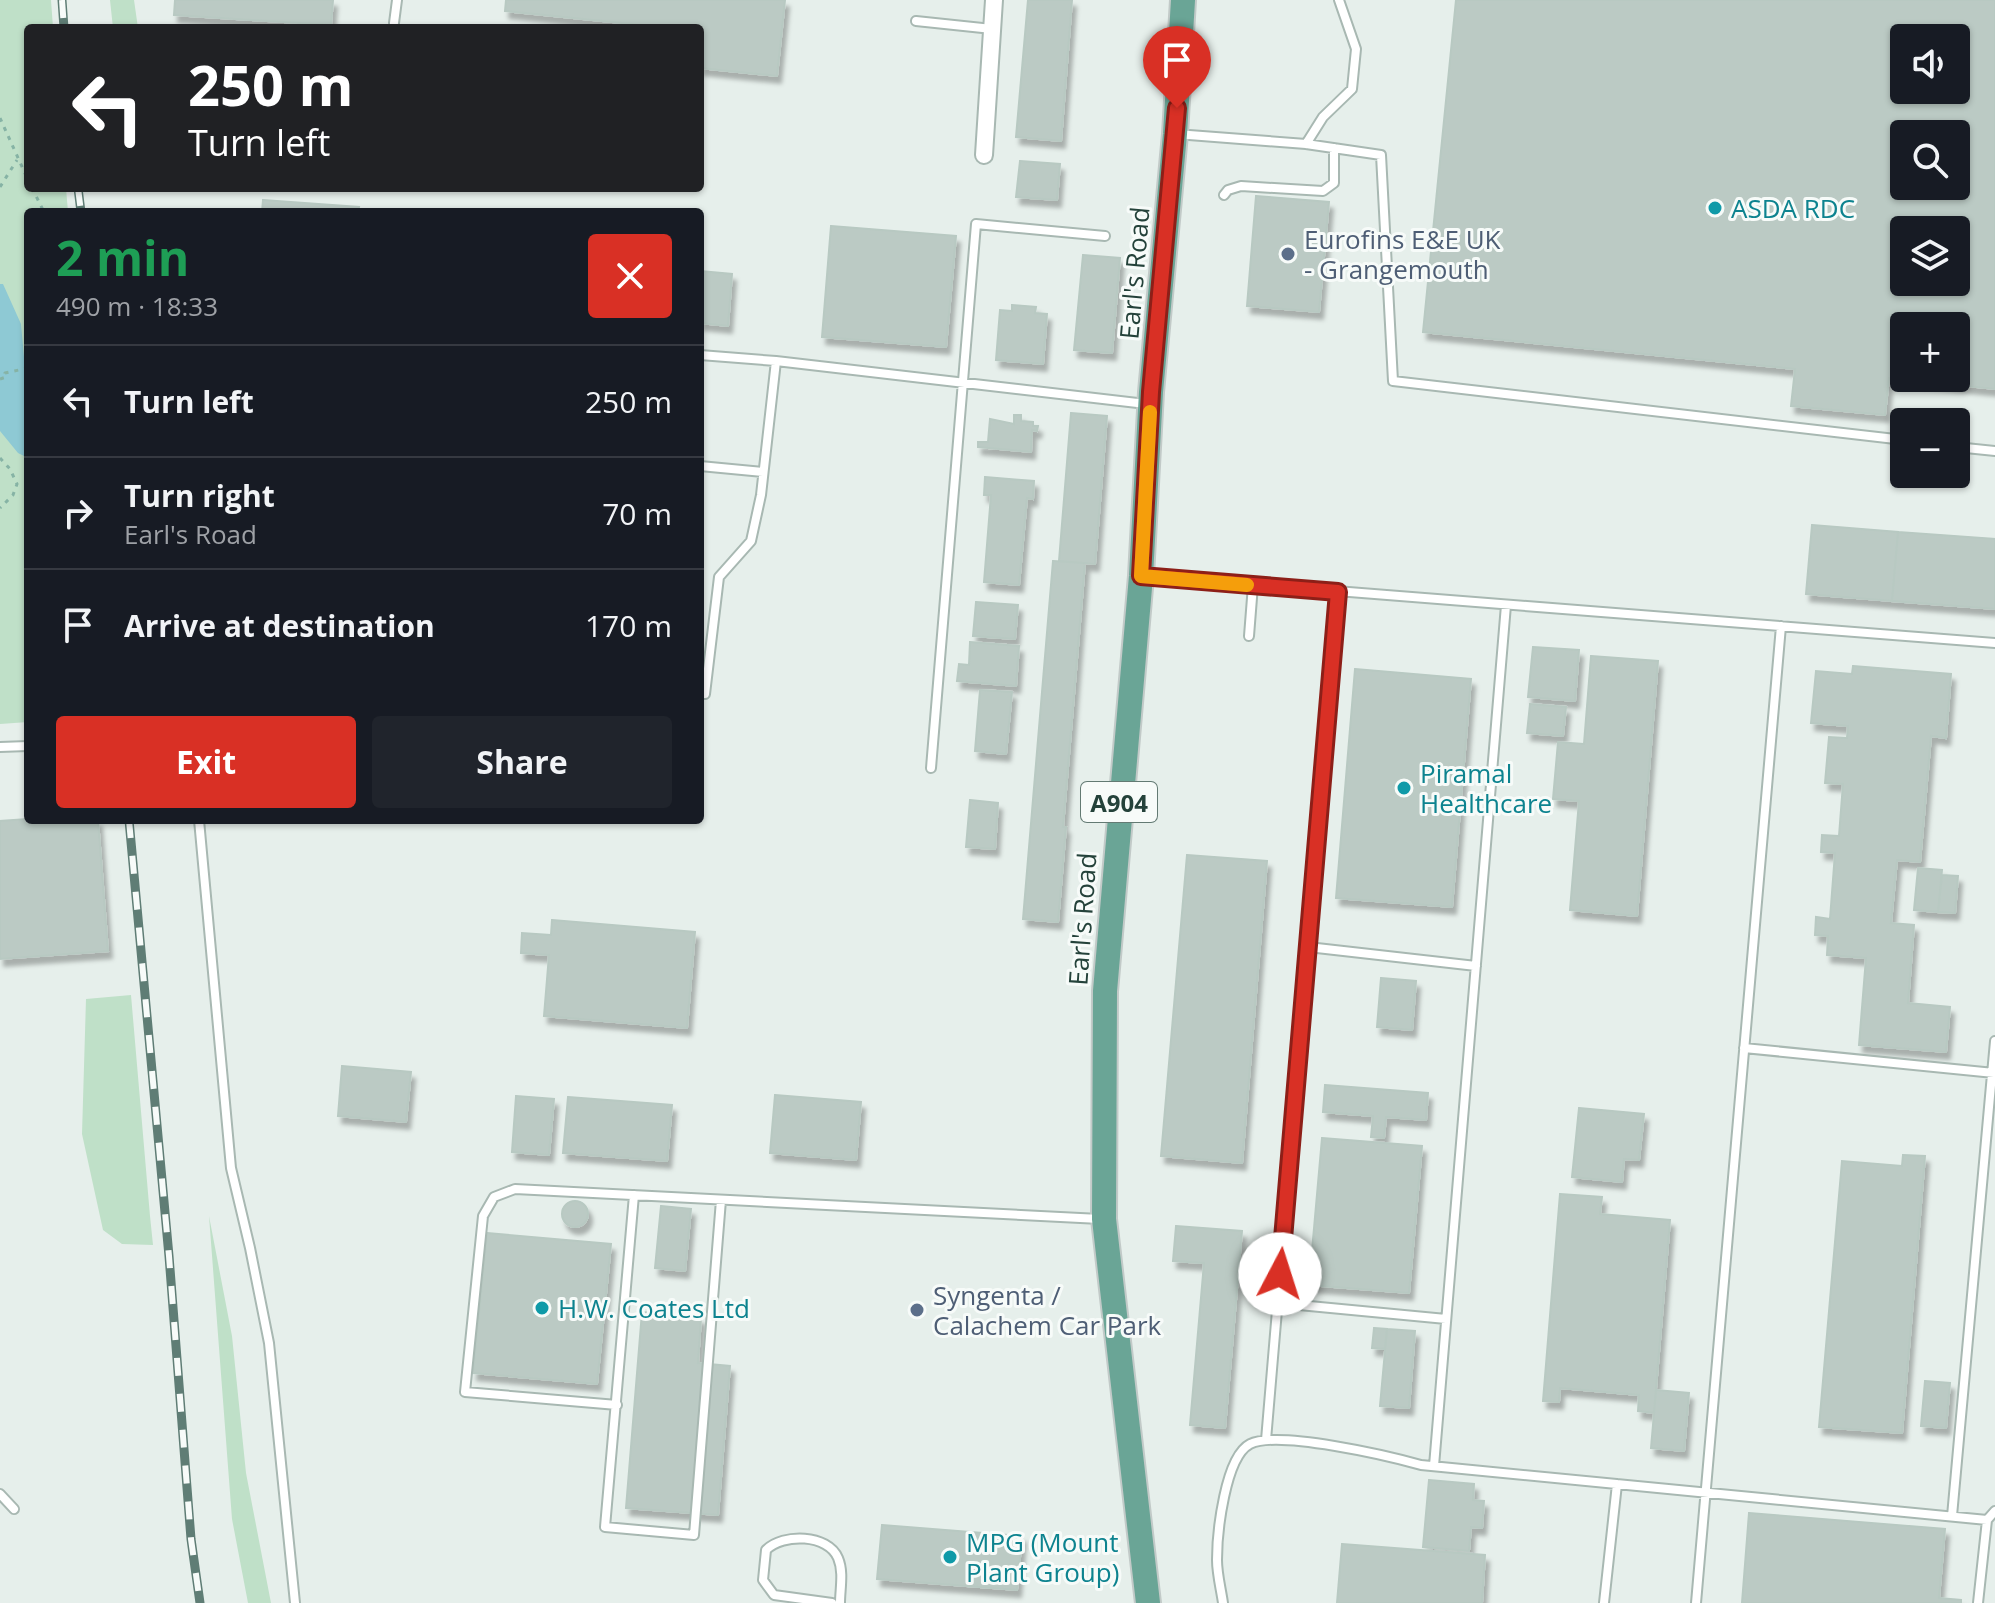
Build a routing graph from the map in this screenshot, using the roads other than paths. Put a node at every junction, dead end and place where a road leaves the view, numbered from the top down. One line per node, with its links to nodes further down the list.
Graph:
1 (397, 0): 6 (lane)
2 (994, 0): 7 (street)
3 (1183, 0): 8 (main road, Earl's Road / A904)
4 (1339, 0): 9 (lane)
5 (916, 21): 7 (lane)
6 (394, 23)
7 (992, 29): 11 (street)
8 (1175, 134): 9 (lane); 17 (main road, Earl's Road / A904)
9 (1306, 144): 10 (lane)
10 (1334, 148): 12 (lane); 18 (lane)
11 (984, 155)
12 (1224, 195)
13 (1105, 236): 16 (lane)
14 (704, 355): 15 (lane)
15 (776, 361): 16 (lane); 22 (lane)
16 (963, 382): 17 (lane); 33 (lane)
17 (1151, 404): 23 (main road, Earl's Road / A904)
18 (1890, 438)
19 (1970, 448): 20 (lane)
20 (1995, 451)
21 (704, 466): 22 (lane)
22 (763, 472): 30 (lane)
23 (1141, 576): 24 (lane); 42 (main road, Earl's Road / A904)
24 (1253, 585): 25 (lane); 28 (lane)
25 (1338, 592): 26 (lane); 35 (lane)
26 (1506, 605): 27 (lane); 36 (lane)
27 (1781, 626): 29 (lane); 38 (lane)
28 (1249, 636)
29 (1995, 643)
30 (704, 694)
31 (24, 746): 32 (lane)
32 (0, 747)
33 (931, 768)
34 (199, 824): 55 (lane)
35 (1308, 947): 36 (lane); 43 (lane)
36 (1476, 966): 44 (lane)
37 (1995, 1041): 39 (lane)
38 (1744, 1048): 39 (lane); 49 (lane)
39 (1994, 1073): 53 (lane)
40 (634, 1195): 41 (lane); 45 (lane); 45 (lane)
41 (721, 1200): 42 (lane); 45 (lane)
42 (1104, 1219): 58 (main road, Earl's Road / A904)
43 (1278, 1303): 44 (lane); 46 (lane)
44 (1446, 1319): 47 (lane)
45 (617, 1405)
46 (1266, 1440): 47 (lane); 59 (lane)
47 (1434, 1466): 48 (lane)
48 (1617, 1484): 49 (lane); 60 (lane)
49 (1705, 1492): 53 (lane); 61 (lane)
50 (0, 1494): 51 (lane)
51 (14, 1509)
52 (1995, 1511): 54 (lane)
53 (1952, 1516): 54 (lane)
54 (1987, 1520): 62 (lane)
55 (295, 1603)
56 (832, 1603): 57 (lane)
57 (840, 1603)
58 (1148, 1603)
59 (1223, 1603)
60 (1604, 1603)
61 (1696, 1603)
62 (1978, 1603)

